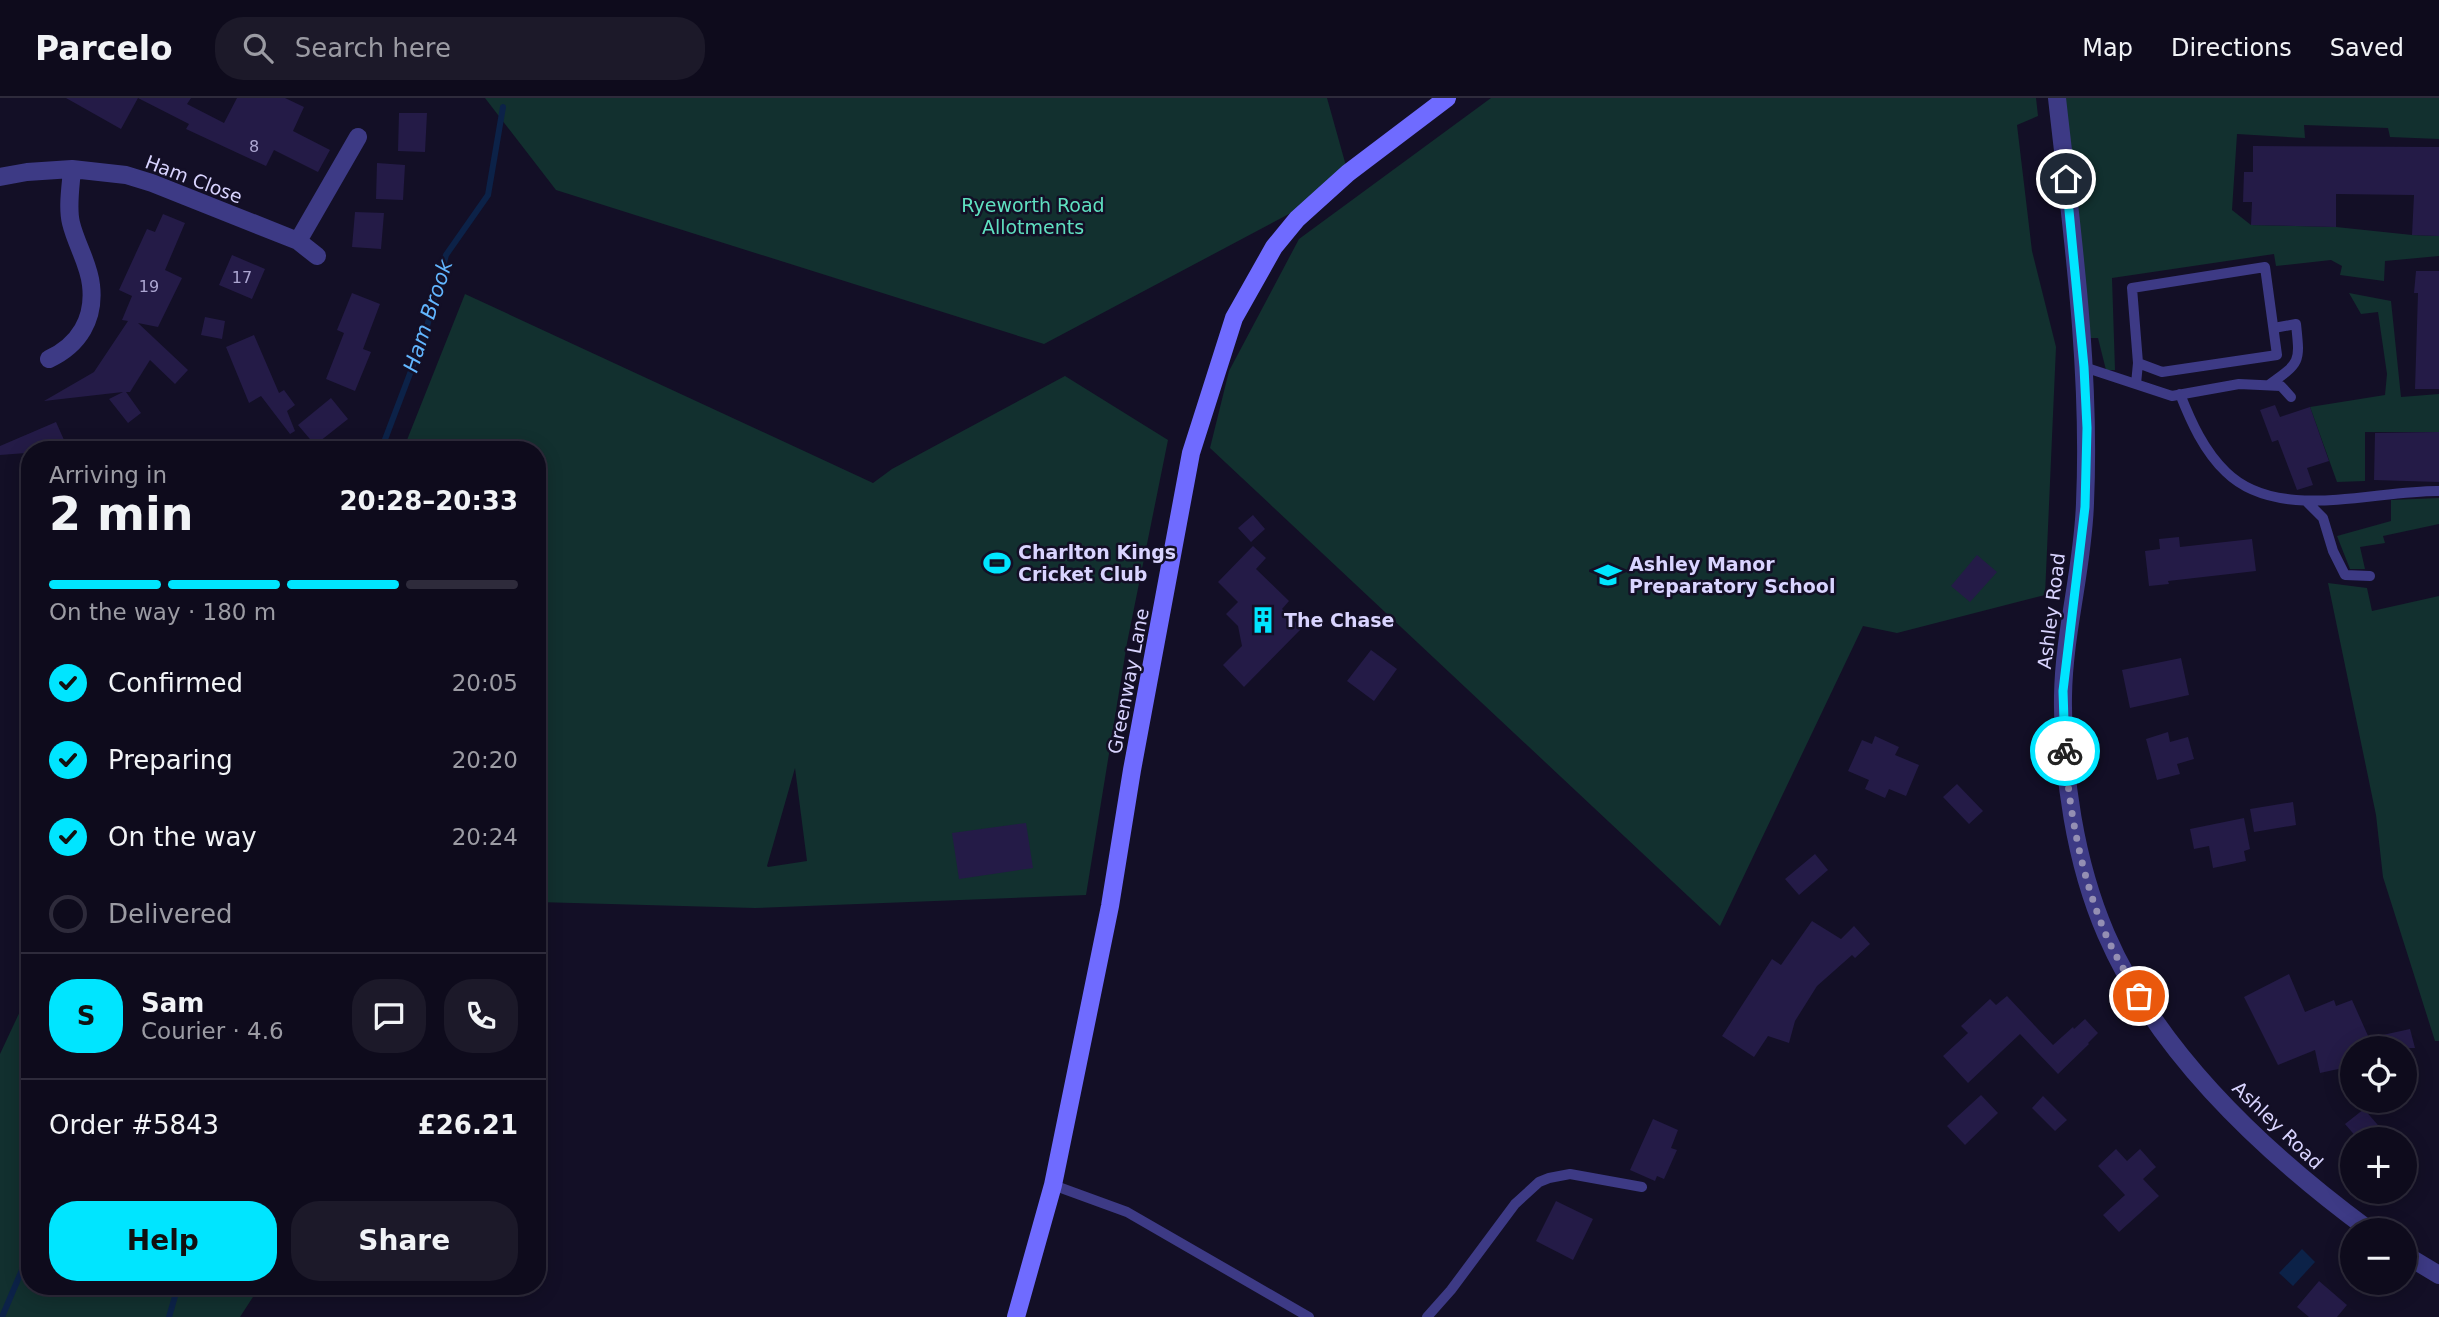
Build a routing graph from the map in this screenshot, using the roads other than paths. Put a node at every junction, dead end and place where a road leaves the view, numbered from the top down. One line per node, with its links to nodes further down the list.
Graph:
1 (1447, 98): 19 (street, Greenway Lane)
2 (2057, 98): 11 (street, Ashley Road)
3 (358, 137): 6 (street)
4 (72, 169): 5 (street, Ham Close); 6 (street, Ham Close); 9 (street)
5 (0, 177)
6 (298, 242): 7 (street, Ham Close)
7 (317, 256)
8 (2274, 328): 10 (lane); 10 (lane); 13 (lane)
9 (49, 359)
10 (2138, 363): 12 (lane)
11 (2084, 367): 12 (lane); 21 (street, Ashley Road)
12 (2136, 384): 14 (lane)
13 (2270, 384): 14 (lane); 15 (lane)
14 (2180, 394): 17 (lane)
15 (2291, 397)
16 (2439, 491): 17 (lane)
17 (2306, 501): 18 (lane)
18 (2370, 576)
19 (1053, 1185): 24 (street, Greenway Lane); 25 (lane)
20 (1642, 1187): 26 (lane)
21 (2355, 1218)
22 (2417, 1262): 23 (street)
23 (2439, 1275)
24 (1016, 1317)
25 (1308, 1317)
26 (1427, 1317)

